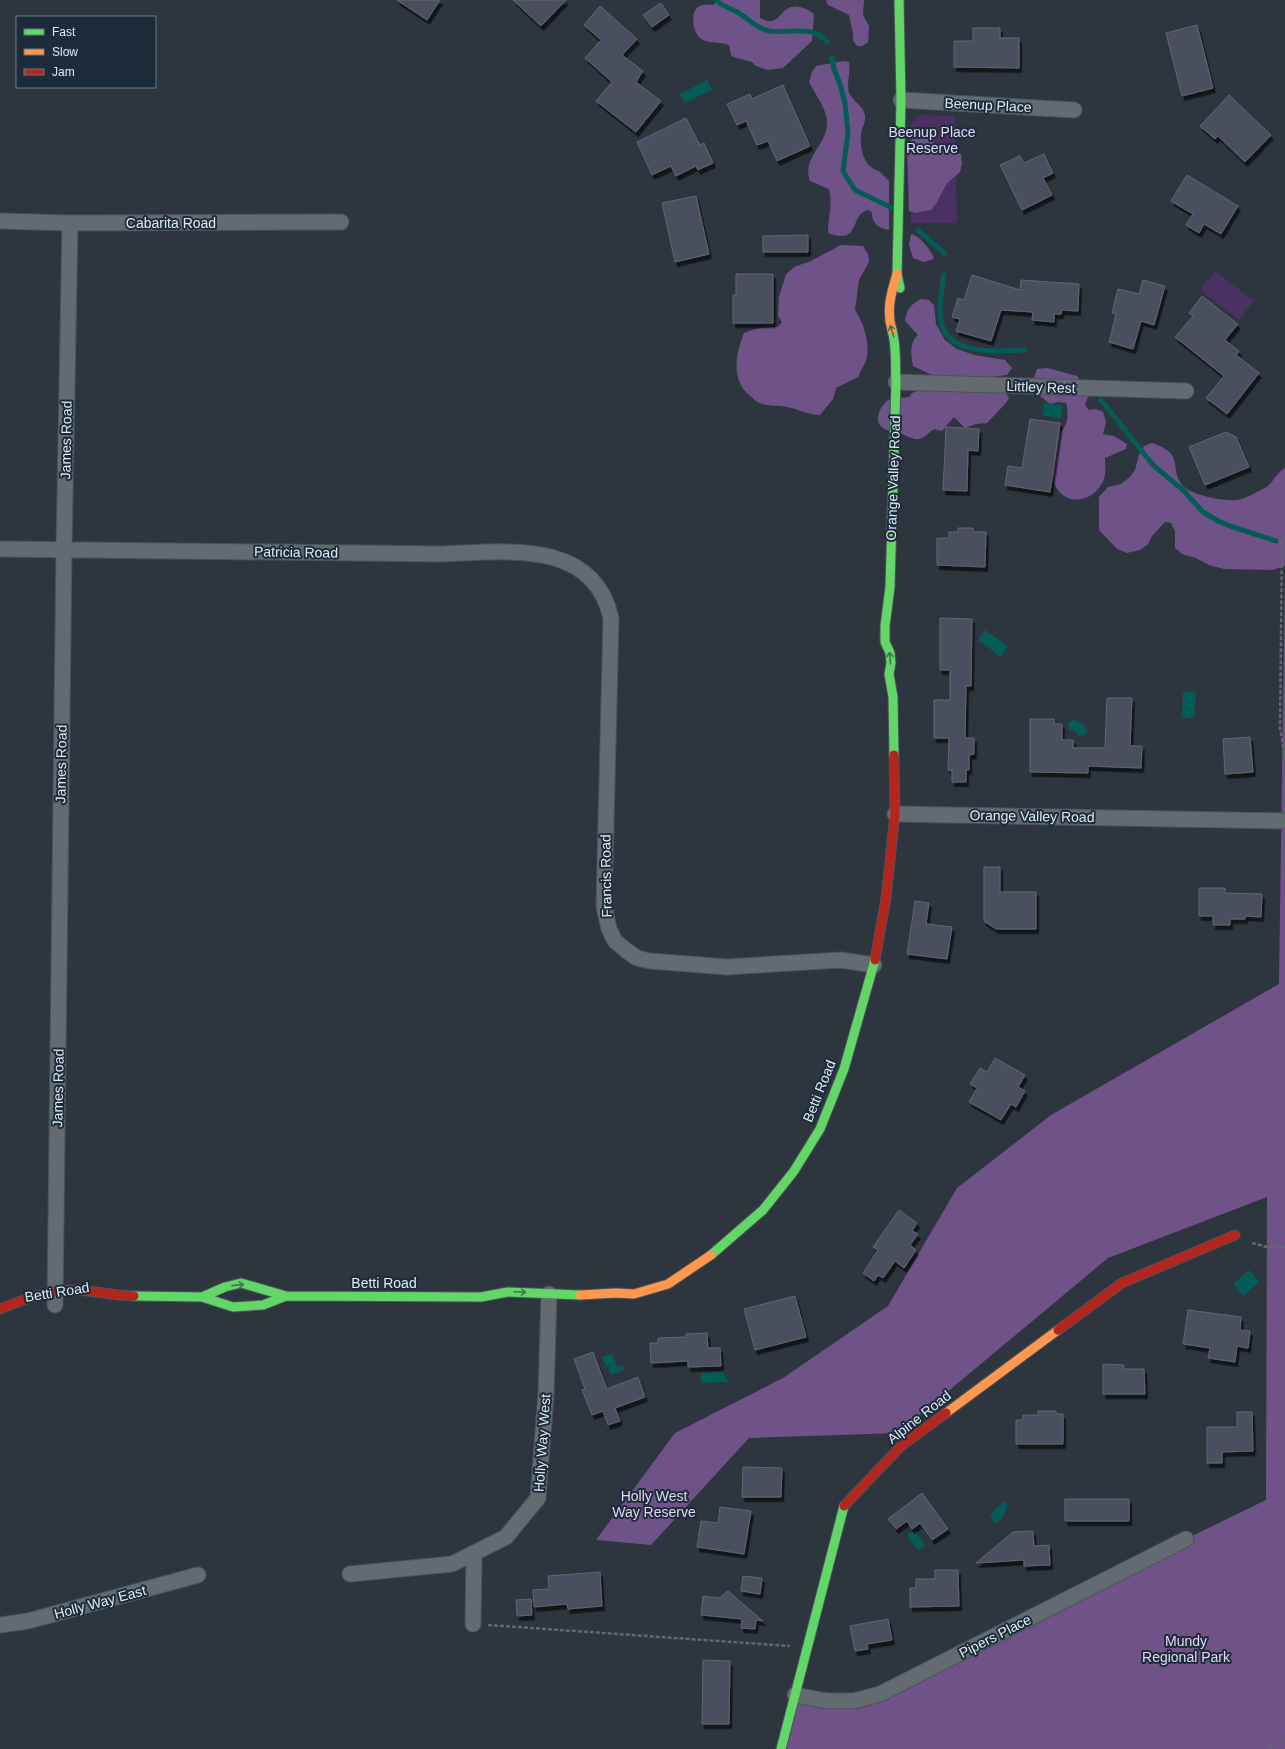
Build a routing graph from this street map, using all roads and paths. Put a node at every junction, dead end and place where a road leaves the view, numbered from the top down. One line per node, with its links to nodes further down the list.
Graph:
1 (900, 0): 2 (street, Orange Valley Road)
2 (901, 100): 3 (street, Beenup Place); 7 (street, Orange Valley Road)
3 (1074, 110)
4 (0, 221): 6 (street, Cabarita Road)
5 (341, 222): 6 (street, Cabarita Road)
6 (70, 223): 14 (street, James Road)
7 (898, 274): 8 (street, Orange Valley Road); 10 (street, Orange Valley Road, one-way to 7)
8 (900, 321)
9 (904, 337): 10 (street, Orange Valley Road)
10 (896, 375): 11 (street, Littley Rest); 16 (street, Orange Valley Road)
11 (1186, 391)
12 (1285, 535): 20 (path)
13 (0, 549): 14 (street, Patricia Road)
14 (64, 549): 15 (street, Patricia Road); 32 (street, James Road)
15 (587, 575): 23 (street, Francis Road)
16 (890, 587): 17 (street, Orange Valley Road); 19 (street, Orange Valley Road, one-way to 16)
17 (894, 631)
18 (897, 645): 19 (street, Orange Valley Road)
19 (893, 697): 21 (street, Orange Valley Road)
20 (1285, 757)
21 (895, 814): 22 (street, Orange Valley Road); 23 (street, Betti Road)
22 (1285, 821)
23 (874, 966): 26 (street, Betti Road)
24 (1235, 1235): 25 (path); 43 (street, Alpine Road)
25 (1285, 1246)
26 (634, 1294): 33 (street, Betti Road); 35 (street, Betti Road)
27 (119, 1296): 29 (street, Betti Road); 31 (street, Betti Road); 32 (street, Betti Road)
28 (286, 1296): 29 (street, Betti Road); 29 (street, Betti Road, one-way to 28); 30 (street, Betti Road)
29 (202, 1297)
30 (481, 1297): 33 (street, Betti Road, one-way to 33); 34 (street, Betti Road)
31 (91, 1300)
32 (54, 1302): 36 (street, Betti Road)
33 (549, 1302): 38 (street, Holly Way West)
34 (507, 1303)
35 (601, 1304)
36 (0, 1308)
37 (1186, 1539): 44 (street, Pipers Place)
38 (474, 1553): 39 (street, Holly Way West); 41 (street)
39 (350, 1574)
40 (198, 1575): 42 (street, Holly Way East)
41 (473, 1624): 43 (path)
42 (0, 1625)
43 (808, 1647): 44 (street, Alpine Road)
44 (795, 1695): 46 (street, Alpine Road)
45 (1285, 1738): 47 (path)
46 (781, 1749)
47 (1269, 1749)

